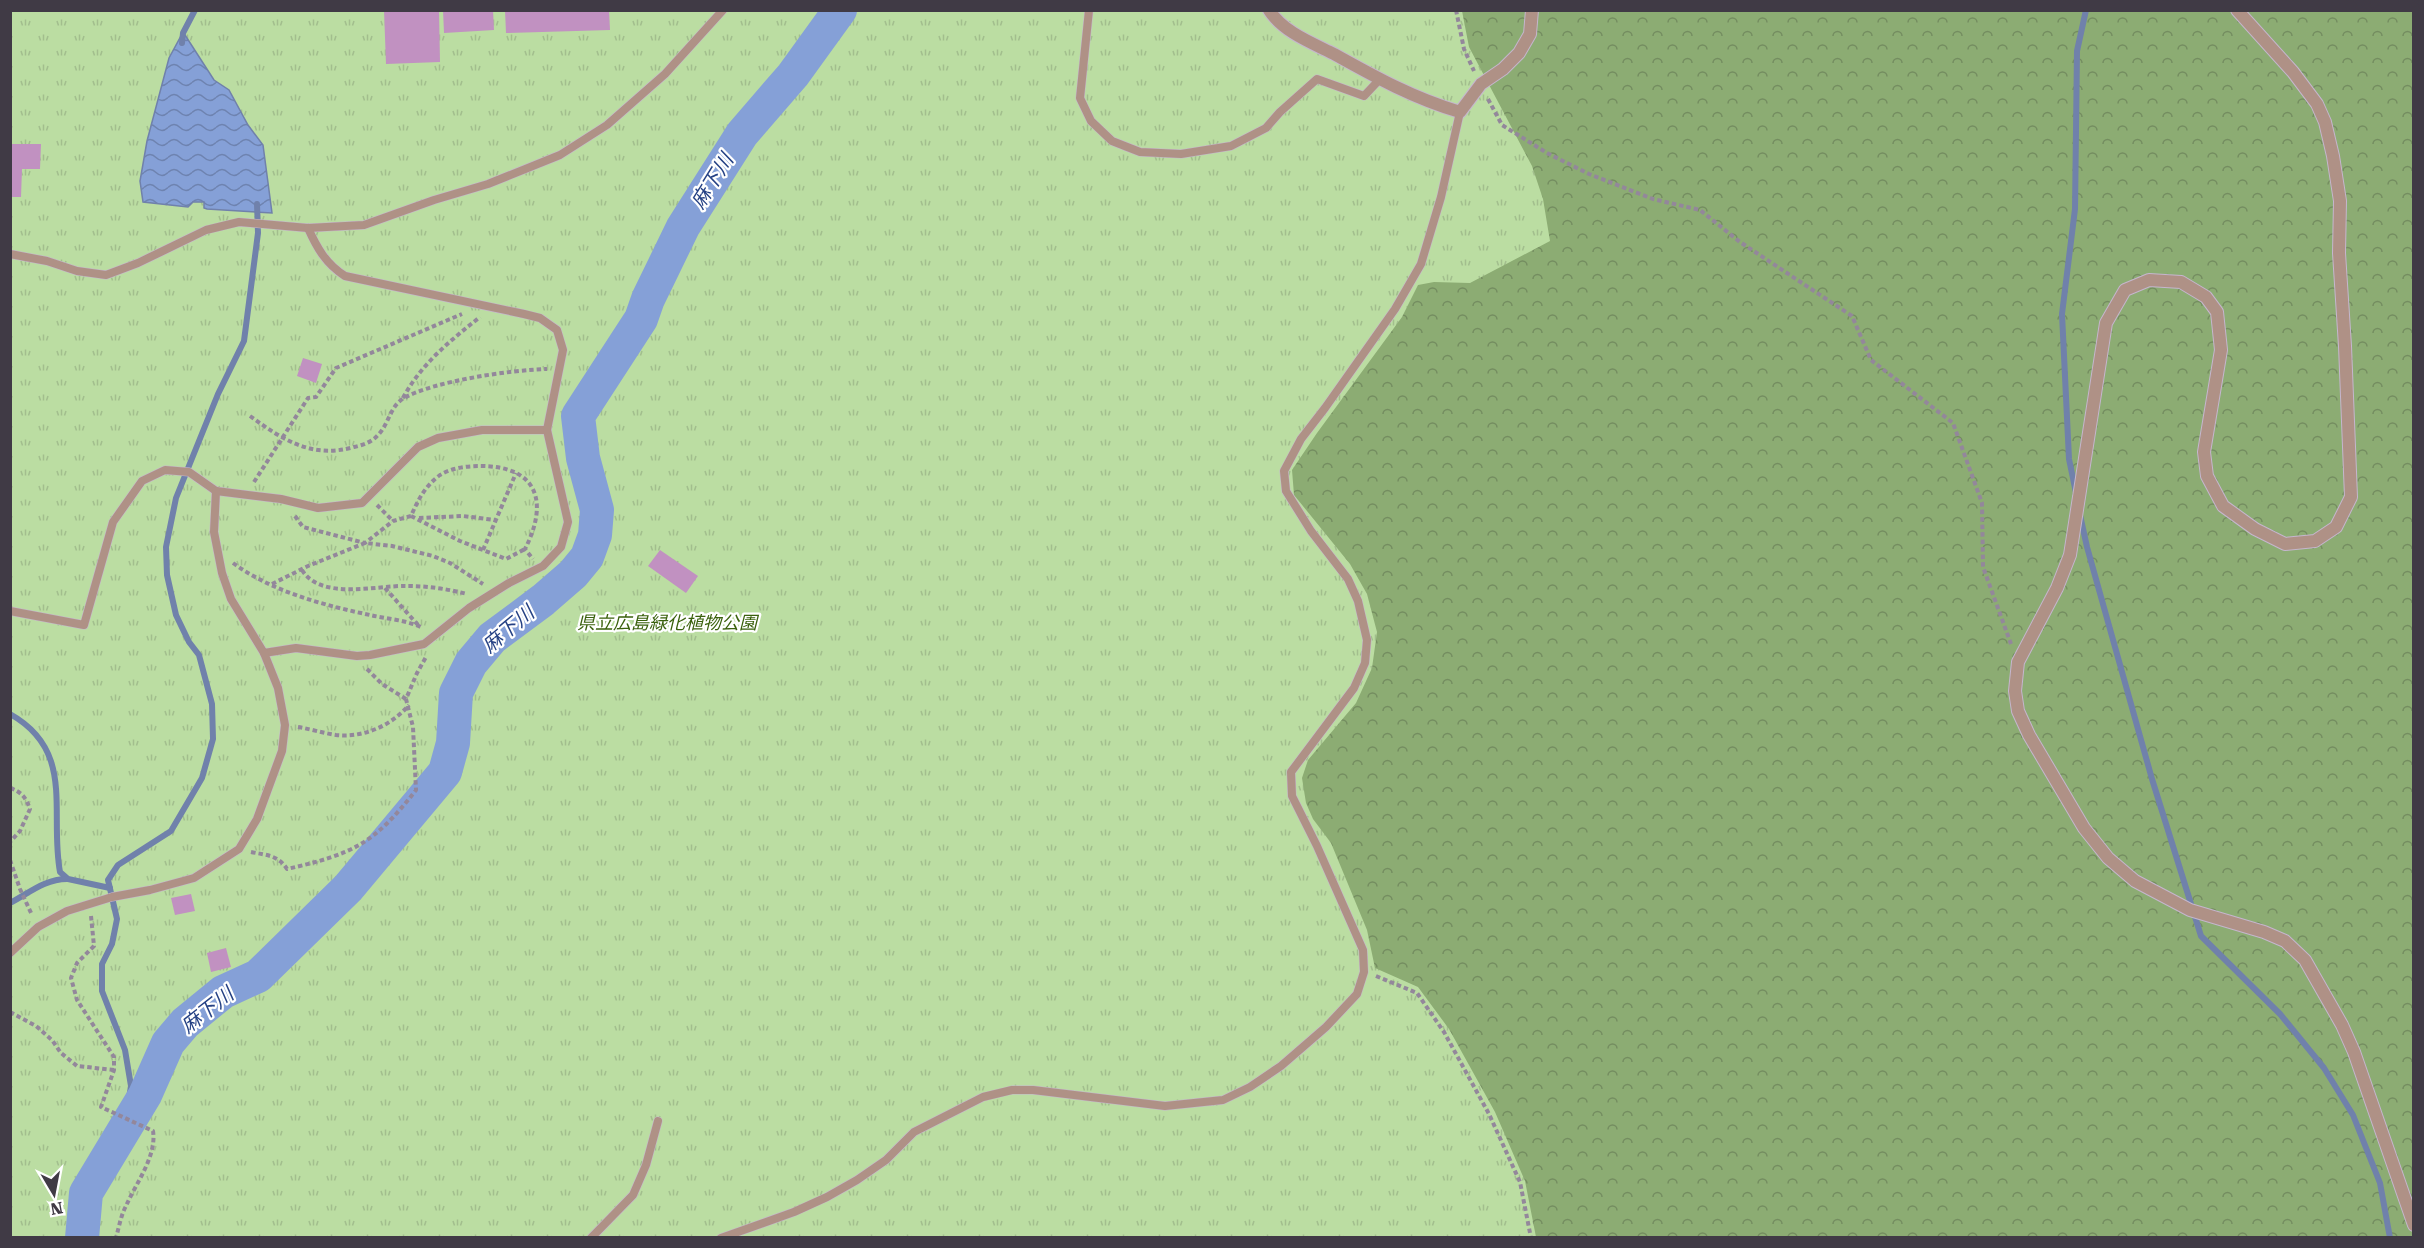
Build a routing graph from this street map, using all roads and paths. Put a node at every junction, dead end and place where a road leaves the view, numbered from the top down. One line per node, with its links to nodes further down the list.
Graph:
1 (723, 10): 10 (lane)
2 (1089, 10): 7 (lane)
3 (1269, 10): 7 (street)
4 (1456, 10): 8 (path)
5 (1532, 10): 8 (street)
6 (2237, 10): 42 (street)
7 (1380, 79): 9 (street)
8 (1481, 84): 9 (street); 42 (path)
9 (1460, 112): 53 (lane)
10 (308, 228): 11 (lane); 12 (lane)
11 (10, 254)
12 (489, 306): 13 (lane); 14 (path); 17 (path)
13 (559, 369): 14 (path); 16 (lane)
14 (403, 398): 17 (path)
15 (250, 416): 17 (path)
16 (548, 430): 21 (lane); 31 (lane)
17 (282, 438): 19 (path)
18 (516, 473): 23 (path); 25 (path); 29 (path)
19 (255, 480)
20 (216, 491): 22 (lane); 28 (lane); 37 (lane)
21 (368, 497): 22 (lane); 26 (path)
22 (281, 500): 27 (path)
23 (411, 516): 24 (path); 26 (path)
24 (417, 518): 25 (path); 30 (path)
25 (495, 520): 30 (path)
26 (393, 521): 27 (path)
27 (365, 543): 32 (path); 35 (path)
28 (217, 549): 33 (path); 40 (lane)
29 (525, 549): 30 (path); 31 (path)
30 (483, 550)
31 (543, 566): 35 (lane)
32 (302, 570): 33 (path); 34 (path)
33 (270, 584): 38 (path)
34 (385, 588): 36 (path); 38 (path)
35 (491, 594): 36 (lane)
36 (482, 600): 39 (lane)
37 (10, 611)
38 (418, 625): 39 (path)
39 (437, 634): 41 (lane); 43 (path)
40 (264, 653): 41 (lane); 45 (lane)
41 (357, 656): 43 (path)
42 (2018, 662): 57 (street)
43 (406, 699): 44 (path)
44 (408, 705): 45 (path); 48 (path)
45 (285, 725): 48 (lane)
46 (10, 788): 47 (path)
47 (10, 842)
48 (239, 849): 50 (lane)
49 (10, 860): 51 (path)
50 (90, 904): 51 (lane); 55 (path)
51 (38, 927): 52 (lane)
52 (10, 953)
53 (1364, 972): 60 (lane); 61 (path)
54 (10, 1012): 55 (path)
55 (114, 1070): 58 (path)
56 (658, 1121): 59 (lane)
57 (2414, 1225)
58 (116, 1238)
59 (591, 1238)
60 (721, 1238)
61 (1531, 1238)

